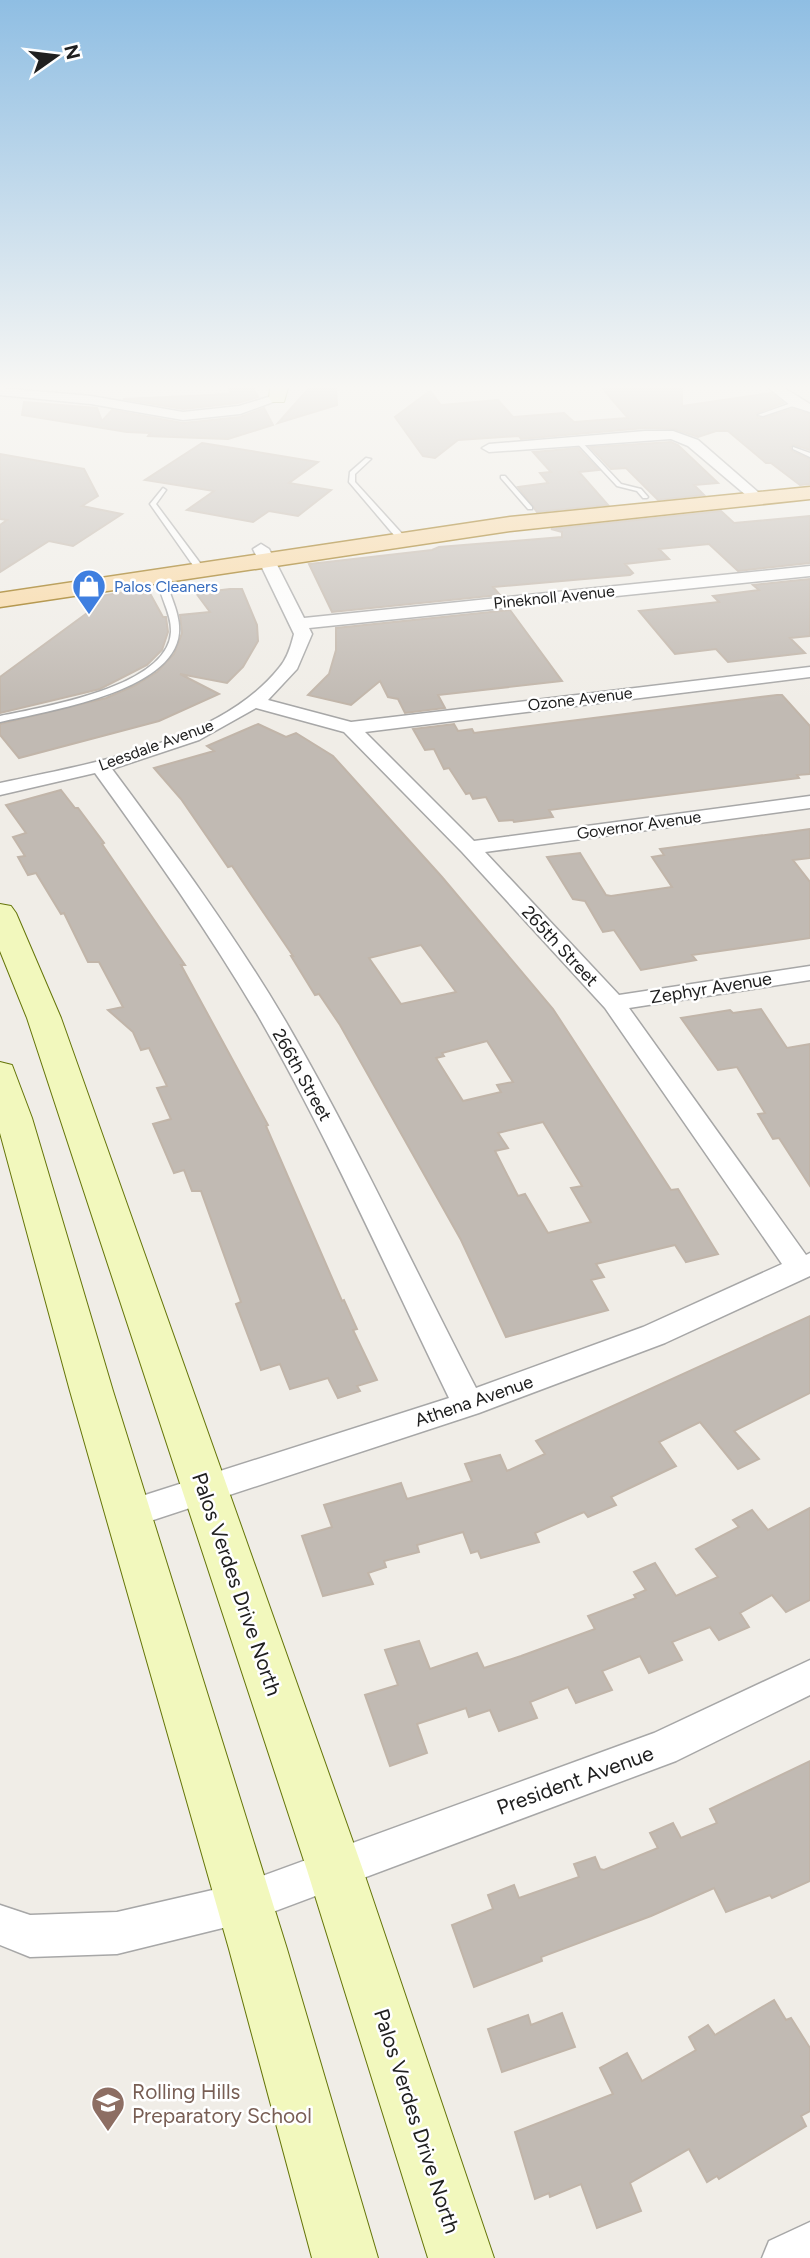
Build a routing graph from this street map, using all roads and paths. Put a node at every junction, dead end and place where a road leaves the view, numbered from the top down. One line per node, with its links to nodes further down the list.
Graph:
1 (161, 493): 11 (lane)
2 (362, 493): 9 (lane)
3 (517, 493): 8 (lane)
4 (642, 493): 7 (lane)
5 (742, 493): 7 (main road)
6 (749, 493): 9 (main road)
7 (645, 497): 8 (main road)
8 (530, 508): 9 (main road)
9 (398, 534): 10 (main road)
10 (264, 554): 11 (main road); 15 (street)
11 (196, 564): 13 (main road); 14 (main road)
12 (810, 571): 15 (street, Pineknoll Avenue)
13 (160, 576): 14 (main road); 18 (lane)
14 (10, 592)
15 (299, 624): 17 (street, Leesdale Avenue)
16 (810, 672): 19 (street, Ozone Avenue)
17 (254, 702): 19 (street); 20 (street, Leesdale Avenue)
18 (0, 719)
19 (351, 728): 23 (street, 265th Street)
20 (100, 766): 21 (street, Leesdale Avenue); 29 (street, 266th Street)
21 (0, 789)
22 (810, 802): 23 (street, Governor Avenue)
23 (469, 848): 26 (street, 265th Street)
24 (0, 914): 30 (main road, Palos Verdes Drive North)
25 (810, 973): 26 (street, Zephyr Avenue)
26 (612, 1003): 28 (street, 265th Street)
27 (0, 1073): 31 (main road)
28 (805, 1266): 29 (street, Athena Avenue)
29 (468, 1404): 30 (street, Athena Avenue)
30 (205, 1489): 31 (street, Athena Avenue); 33 (main road, Palos Verdes Drive North)
31 (129, 1514): 34 (main road)
32 (810, 1677): 33 (street, President Avenue)
33 (335, 1870): 34 (street, President Avenue); 38 (main road, Palos Verdes Drive North)
34 (243, 1903): 35 (street, President Avenue); 37 (main road)
35 (0, 1925)
36 (810, 2245): 39 (street)
37 (345, 2258)
38 (461, 2258)
39 (786, 2258)

